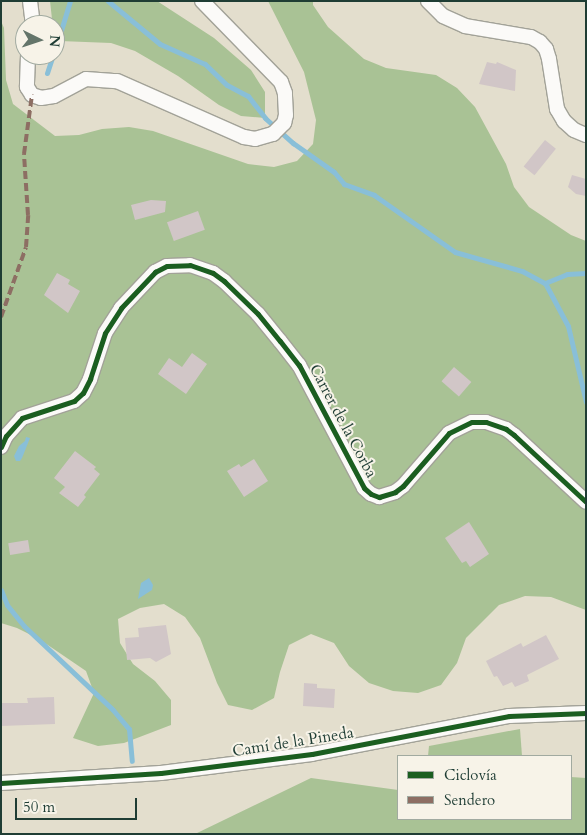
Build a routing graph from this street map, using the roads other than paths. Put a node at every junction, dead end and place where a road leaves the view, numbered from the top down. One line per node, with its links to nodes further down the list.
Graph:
1 (30, 1): 4 (street)
2 (202, 1): 5 (street)
3 (428, 1): 6 (street)
4 (32, 15)
5 (28, 65)
6 (586, 135)
7 (1, 447): 8 (street, Carrer de la Corba)
8 (586, 502)
9 (586, 713): 10 (street, Camí de la Pineda)
10 (1, 783)

